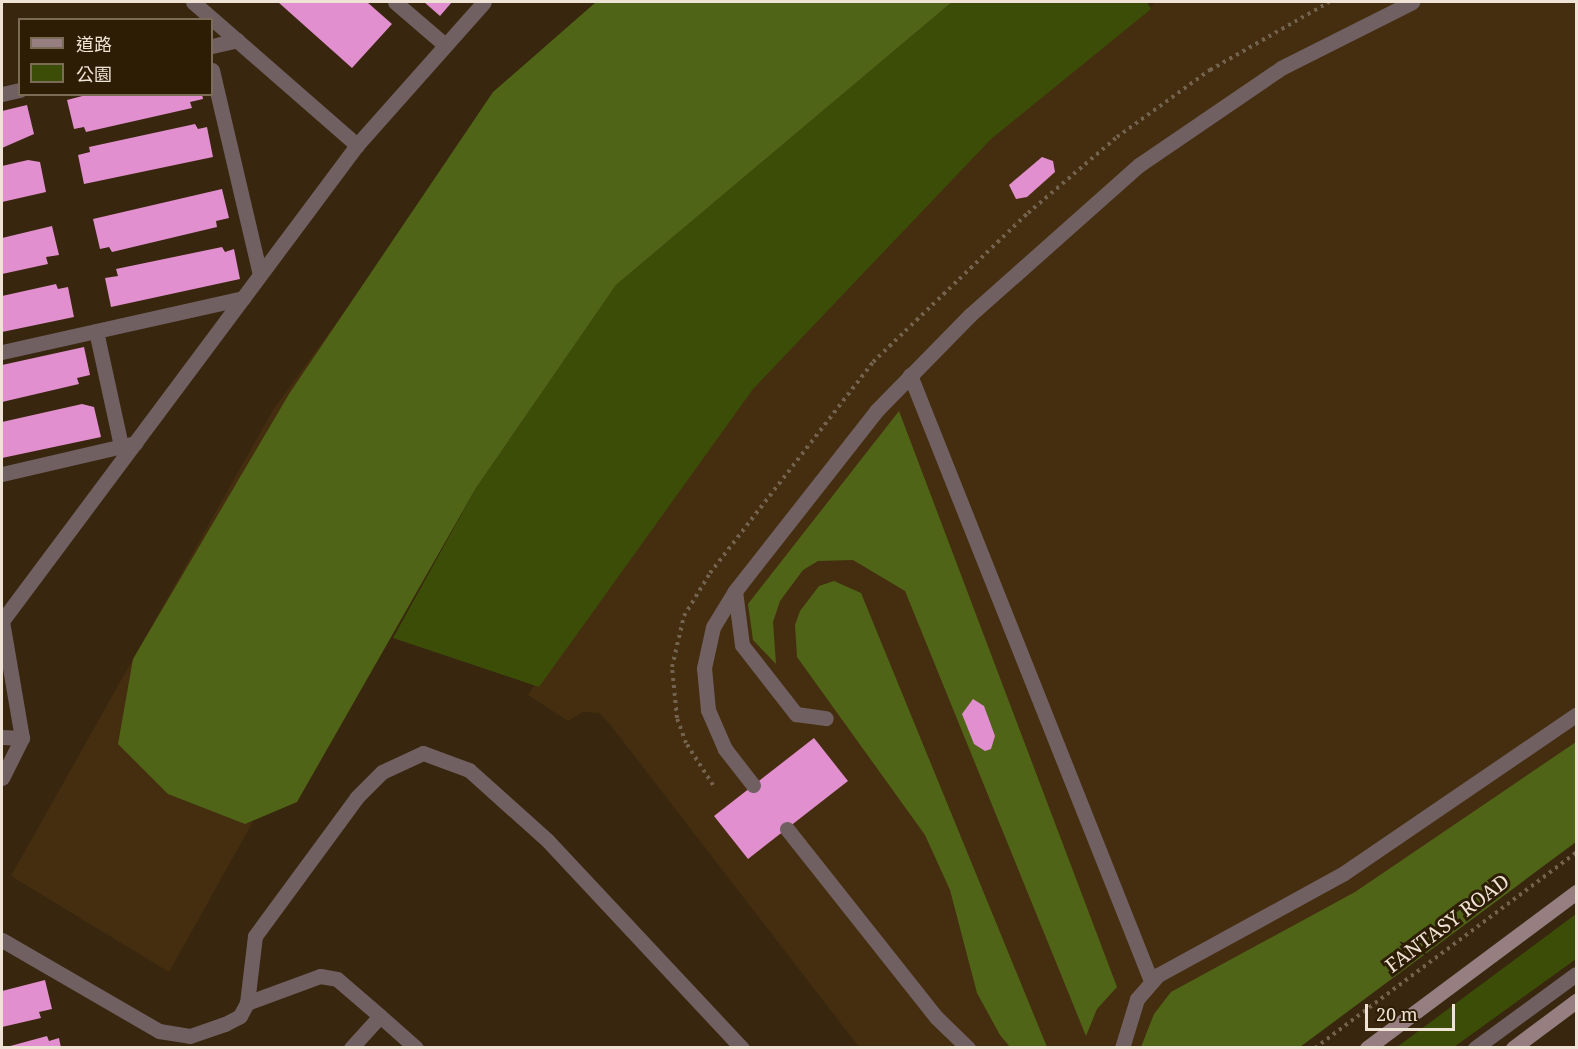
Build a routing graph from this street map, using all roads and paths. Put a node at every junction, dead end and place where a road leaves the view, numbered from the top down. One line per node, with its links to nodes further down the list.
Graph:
1 (193, 2): 5 (lane)
2 (395, 2): 8 (lane)
3 (484, 2): 8 (lane)
4 (1412, 2): 18 (lane)
5 (212, 18)
6 (213, 19): 7 (lane)
7 (237, 40): 9 (lane); 13 (lane)
8 (445, 45): 13 (lane)
9 (213, 46)
10 (213, 74): 14 (lane)
11 (18, 90): 12 (lane)
12 (2, 94)
13 (357, 145): 14 (lane)
14 (261, 274): 15 (lane)
15 (243, 298): 16 (lane); 19 (lane)
16 (96, 331): 17 (lane); 19 (lane)
17 (2, 352)
18 (910, 375): 21 (lane); 33 (lane)
19 (128, 445): 20 (lane); 25 (lane)
20 (2, 474)
21 (735, 591): 23 (lane); 27 (lane)
22 (1576, 715): 33 (lane)
23 (826, 718)
24 (2, 737): 25 (lane)
25 (22, 738): 26 (lane)
26 (2, 778)
27 (753, 785)
28 (788, 829): 40 (lane)
29 (1576, 853): 42 (path, FANTASY ROAD)
30 (1576, 892): 43 (main road)
31 (2, 940): 35 (lane)
32 (1576, 974): 44 (lane)
33 (1152, 981): 41 (lane)
34 (1576, 1001): 45 (main road)
35 (248, 1003): 36 (lane); 39 (lane)
36 (380, 1016): 37 (lane); 38 (lane)
37 (351, 1047)
38 (416, 1047)
39 (742, 1047)
40 (968, 1047)
41 (1122, 1047)
42 (1315, 1047)
43 (1367, 1047)
44 (1475, 1047)
45 (1513, 1047)

